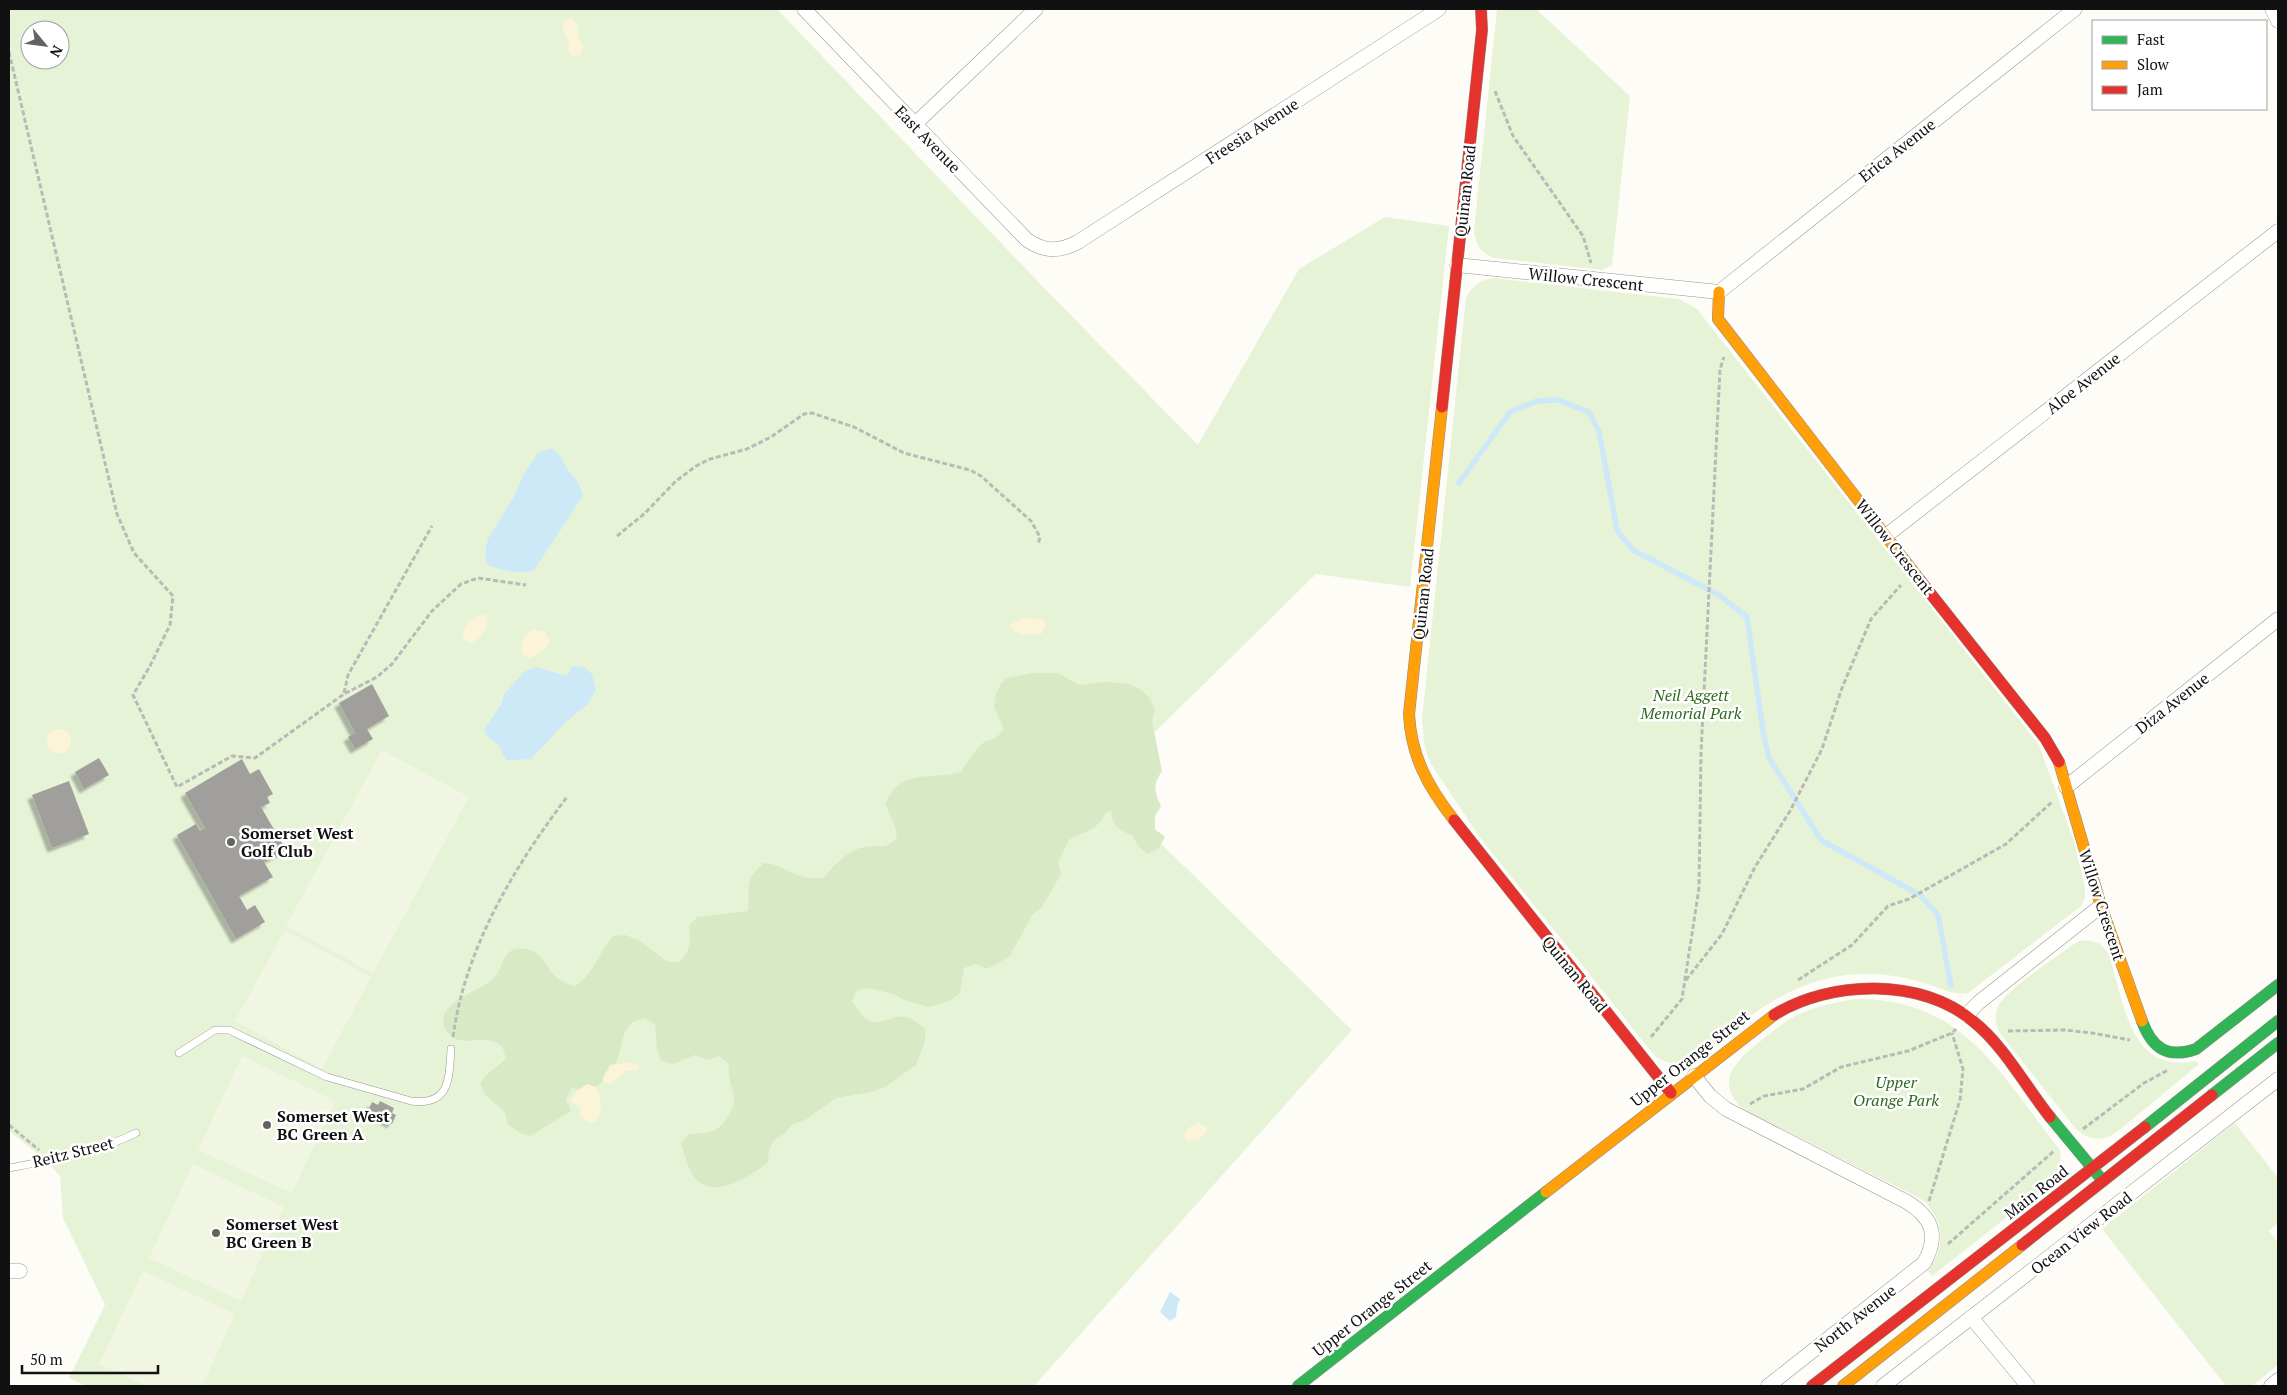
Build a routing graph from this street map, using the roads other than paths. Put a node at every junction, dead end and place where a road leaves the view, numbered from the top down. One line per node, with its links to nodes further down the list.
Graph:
1 (804, 9): 8 (street, East Avenue)
2 (1036, 9): 8 (street)
3 (1438, 9): 10 (street, Freesia Avenue)
4 (1481, 9): 11 (street, Quinan Road)
5 (2075, 9): 12 (street, Erica Avenue)
6 (2272, 9): 7 (street)
7 (2278, 21)
8 (914, 125): 10 (street, East Avenue)
9 (2278, 231): 13 (street, Aloe Avenue)
10 (1062, 249)
11 (1457, 266): 12 (street, Willow Crescent); 25 (street, Quinan Road)
12 (1719, 292): 13 (street, Willow Crescent)
13 (1887, 535): 15 (street, Willow Crescent)
14 (2278, 619): 15 (street, Diza Avenue)
15 (2066, 787): 16 (street, Willow Crescent)
16 (2101, 906): 17 (street, Willow Crescent); 18 (street)
17 (2278, 985)
18 (1967, 1015): 23 (street, Upper Orange Street); 28 (street, Upper Orange Street)
19 (2278, 1021): 28 (street, Main Road)
20 (2278, 1043): 29 (street, Main Road)
21 (451, 1049): 22 (lane)
22 (179, 1053)
23 (1694, 1076): 25 (street, Upper Orange Street); 33 (street, North Avenue)
24 (2278, 1079): 30 (street, Ocean View Road)
25 (1671, 1093): 32 (street, Upper Orange Street)
26 (136, 1133): 27 (lane, Reitz Street)
27 (11, 1166)
28 (2093, 1169): 29 (street, Upper Orange Street); 34 (street, Main Road)
29 (2103, 1181): 35 (street, Main Road)
30 (1971, 1317): 36 (street, Ocean View Road); 37 (street)
31 (2278, 1380): 38 (street)
32 (1298, 1386)
33 (1768, 1386)
34 (1812, 1386)
35 (1843, 1386)
36 (1883, 1386)
37 (2028, 1386)
38 (2271, 1386)

